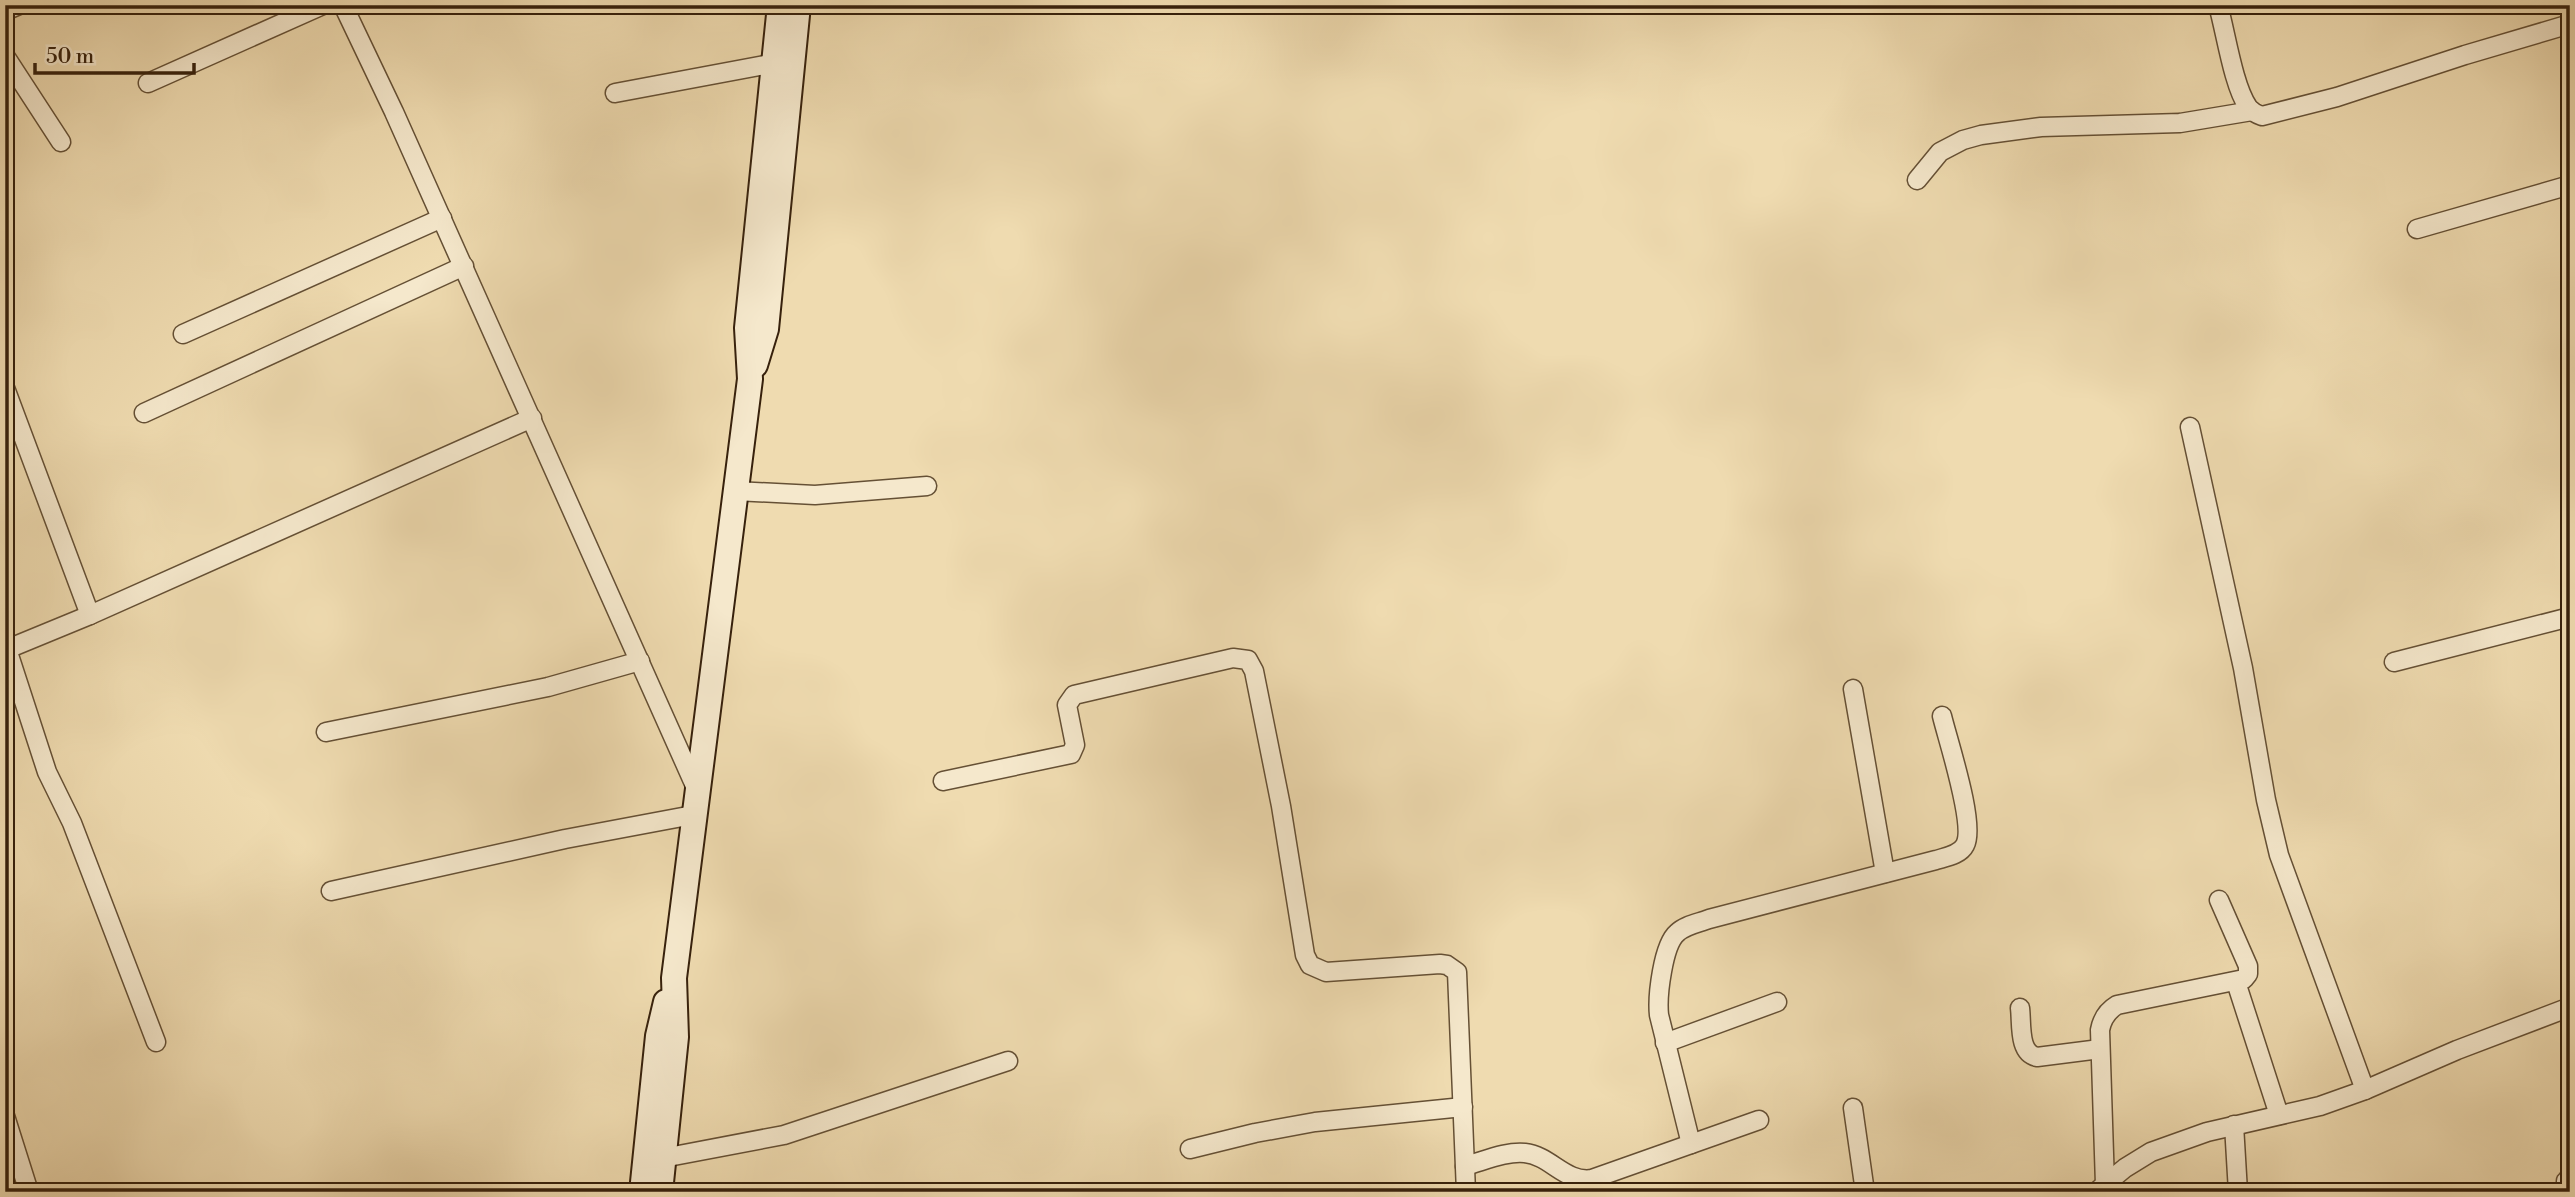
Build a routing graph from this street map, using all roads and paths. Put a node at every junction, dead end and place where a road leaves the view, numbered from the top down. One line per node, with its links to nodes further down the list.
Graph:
1 (19, 5): 7 (street)
2 (323, 5): 11 (street)
3 (343, 5): 17 (street)
4 (780, 5): 10 (street)
5 (798, 5): 10 (street)
6 (2218, 5): 13 (street)
7 (5, 11)
8 (2570, 24): 13 (street)
9 (5, 56): 14 (street)
10 (783, 62): 12 (street); 26 (street)
11 (148, 83)
12 (615, 93)
13 (2252, 111): 15 (street)
14 (61, 142)
15 (1917, 180)
16 (2570, 185): 18 (street)
17 (442, 218): 19 (street); 20 (street)
18 (2417, 229)
19 (464, 266): 22 (street); 23 (street)
20 (183, 334)
21 (5, 388): 27 (street)
22 (144, 413)
23 (532, 418): 27 (street); 30 (street)
24 (2190, 427): 50 (street)
25 (927, 486): 26 (street)
26 (735, 491): 36 (street)
27 (90, 615): 29 (street)
28 (2570, 617): 31 (street)
29 (6, 650): 46 (street)
30 (640, 660): 34 (street); 36 (street)
31 (2395, 662)
32 (1853, 689): 38 (street)
33 (1942, 716): 38 (street)
34 (327, 732)
35 (943, 781): 51 (street)
36 (696, 788): 37 (street)
37 (693, 815): 39 (street); 41 (street)
38 (1885, 873): 47 (street)
39 (331, 891)
40 (2219, 900): 42 (street)
41 (674, 978): 59 (street); 63 (street)
42 (2236, 982): 48 (street); 53 (street)
43 (1777, 1002): 47 (street)
44 (2570, 1007): 50 (street)
45 (2020, 1008): 48 (street)
46 (156, 1042)
47 (1665, 1043): 57 (street)
48 (2100, 1049): 61 (street)
49 (1008, 1061): 59 (street)
50 (2365, 1090): 53 (street)
51 (1463, 1107): 58 (street); 60 (street)
52 (1853, 1108): 66 (street)
53 (2279, 1115): 56 (street)
54 (5, 1116): 62 (street)
55 (1759, 1120): 57 (street)
56 (2234, 1125): 61 (street); 67 (street)
57 (1691, 1144): 60 (street)
58 (1190, 1149)
59 (663, 1158): 64 (street)
60 (1465, 1166): 65 (street)
61 (2100, 1188)
62 (29, 1192)
63 (642, 1192)
64 (660, 1192)
65 (1466, 1192)
66 (1865, 1192)
67 (2238, 1192)

